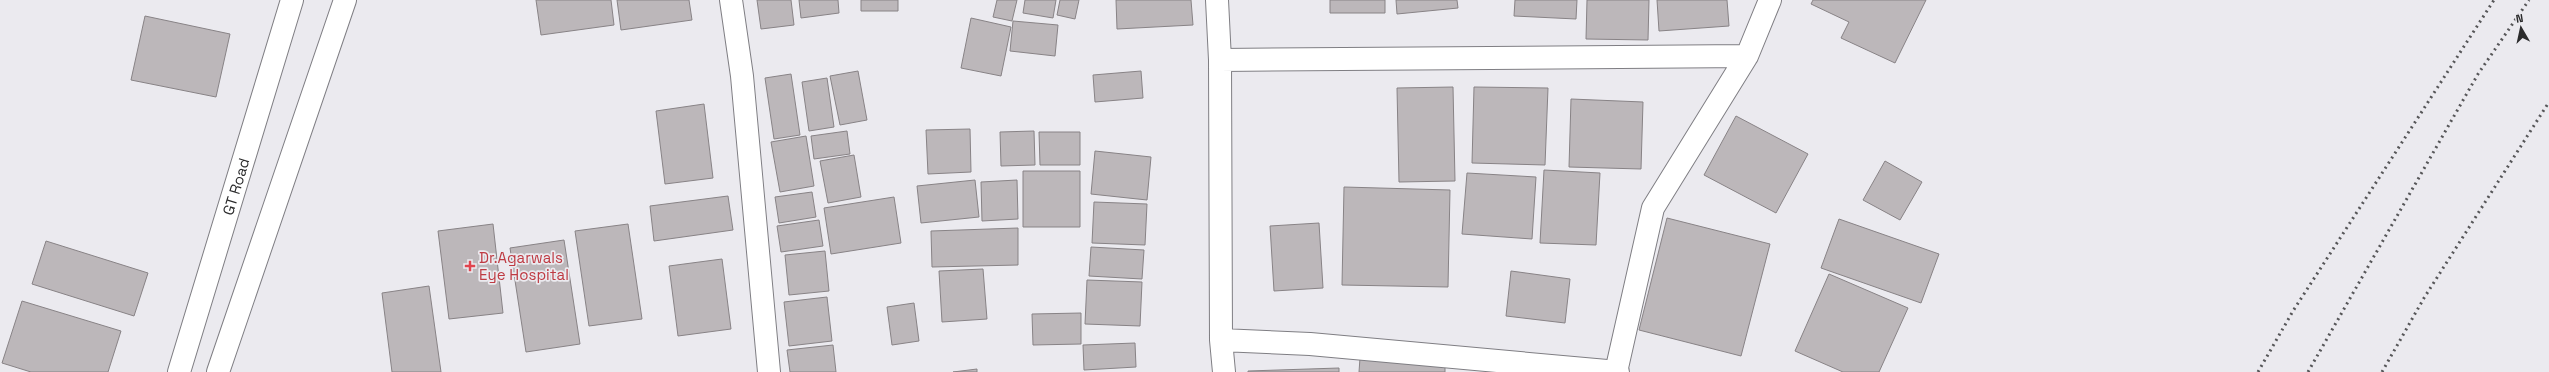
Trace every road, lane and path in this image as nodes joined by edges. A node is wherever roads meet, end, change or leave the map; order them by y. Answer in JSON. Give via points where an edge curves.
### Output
{"nodes":[{"id":1,"x":292,"y":0,"type":"edge"},
{"id":2,"x":345,"y":0,"type":"edge"},
{"id":3,"x":731,"y":0,"type":"edge"},
{"id":4,"x":1217,"y":0,"type":"edge"},
{"id":5,"x":1770,"y":0,"type":"edge"},
{"id":6,"x":1747,"y":56,"type":"junction"},
{"id":7,"x":1220,"y":60,"type":"junction"},
{"id":8,"x":1221,"y":340,"type":"junction"},
{"id":9,"x":179,"y":372,"type":"edge"},
{"id":10,"x":218,"y":372,"type":"edge"},
{"id":11,"x":769,"y":372,"type":"edge"},
{"id":12,"x":1224,"y":372,"type":"edge"},
{"id":13,"x":1617,"y":372,"type":"edge"}],
"edges":[{"from":1,"to":9,"type":"street","name":"GT Road"},
{"from":2,"to":10,"type":"street"},
{"from":3,"to":11,"type":"street","via":[[742,76]]},
{"from":4,"to":7,"type":"street"},
{"from":5,"to":6,"type":"street"},
{"from":6,"to":7,"type":"street"},
{"from":6,"to":13,"type":"street","via":[[1653,208]]},
{"from":7,"to":8,"type":"street"},
{"from":8,"to":12,"type":"street"},
{"from":8,"to":13,"type":"street","via":[[1310,344]]}]}
